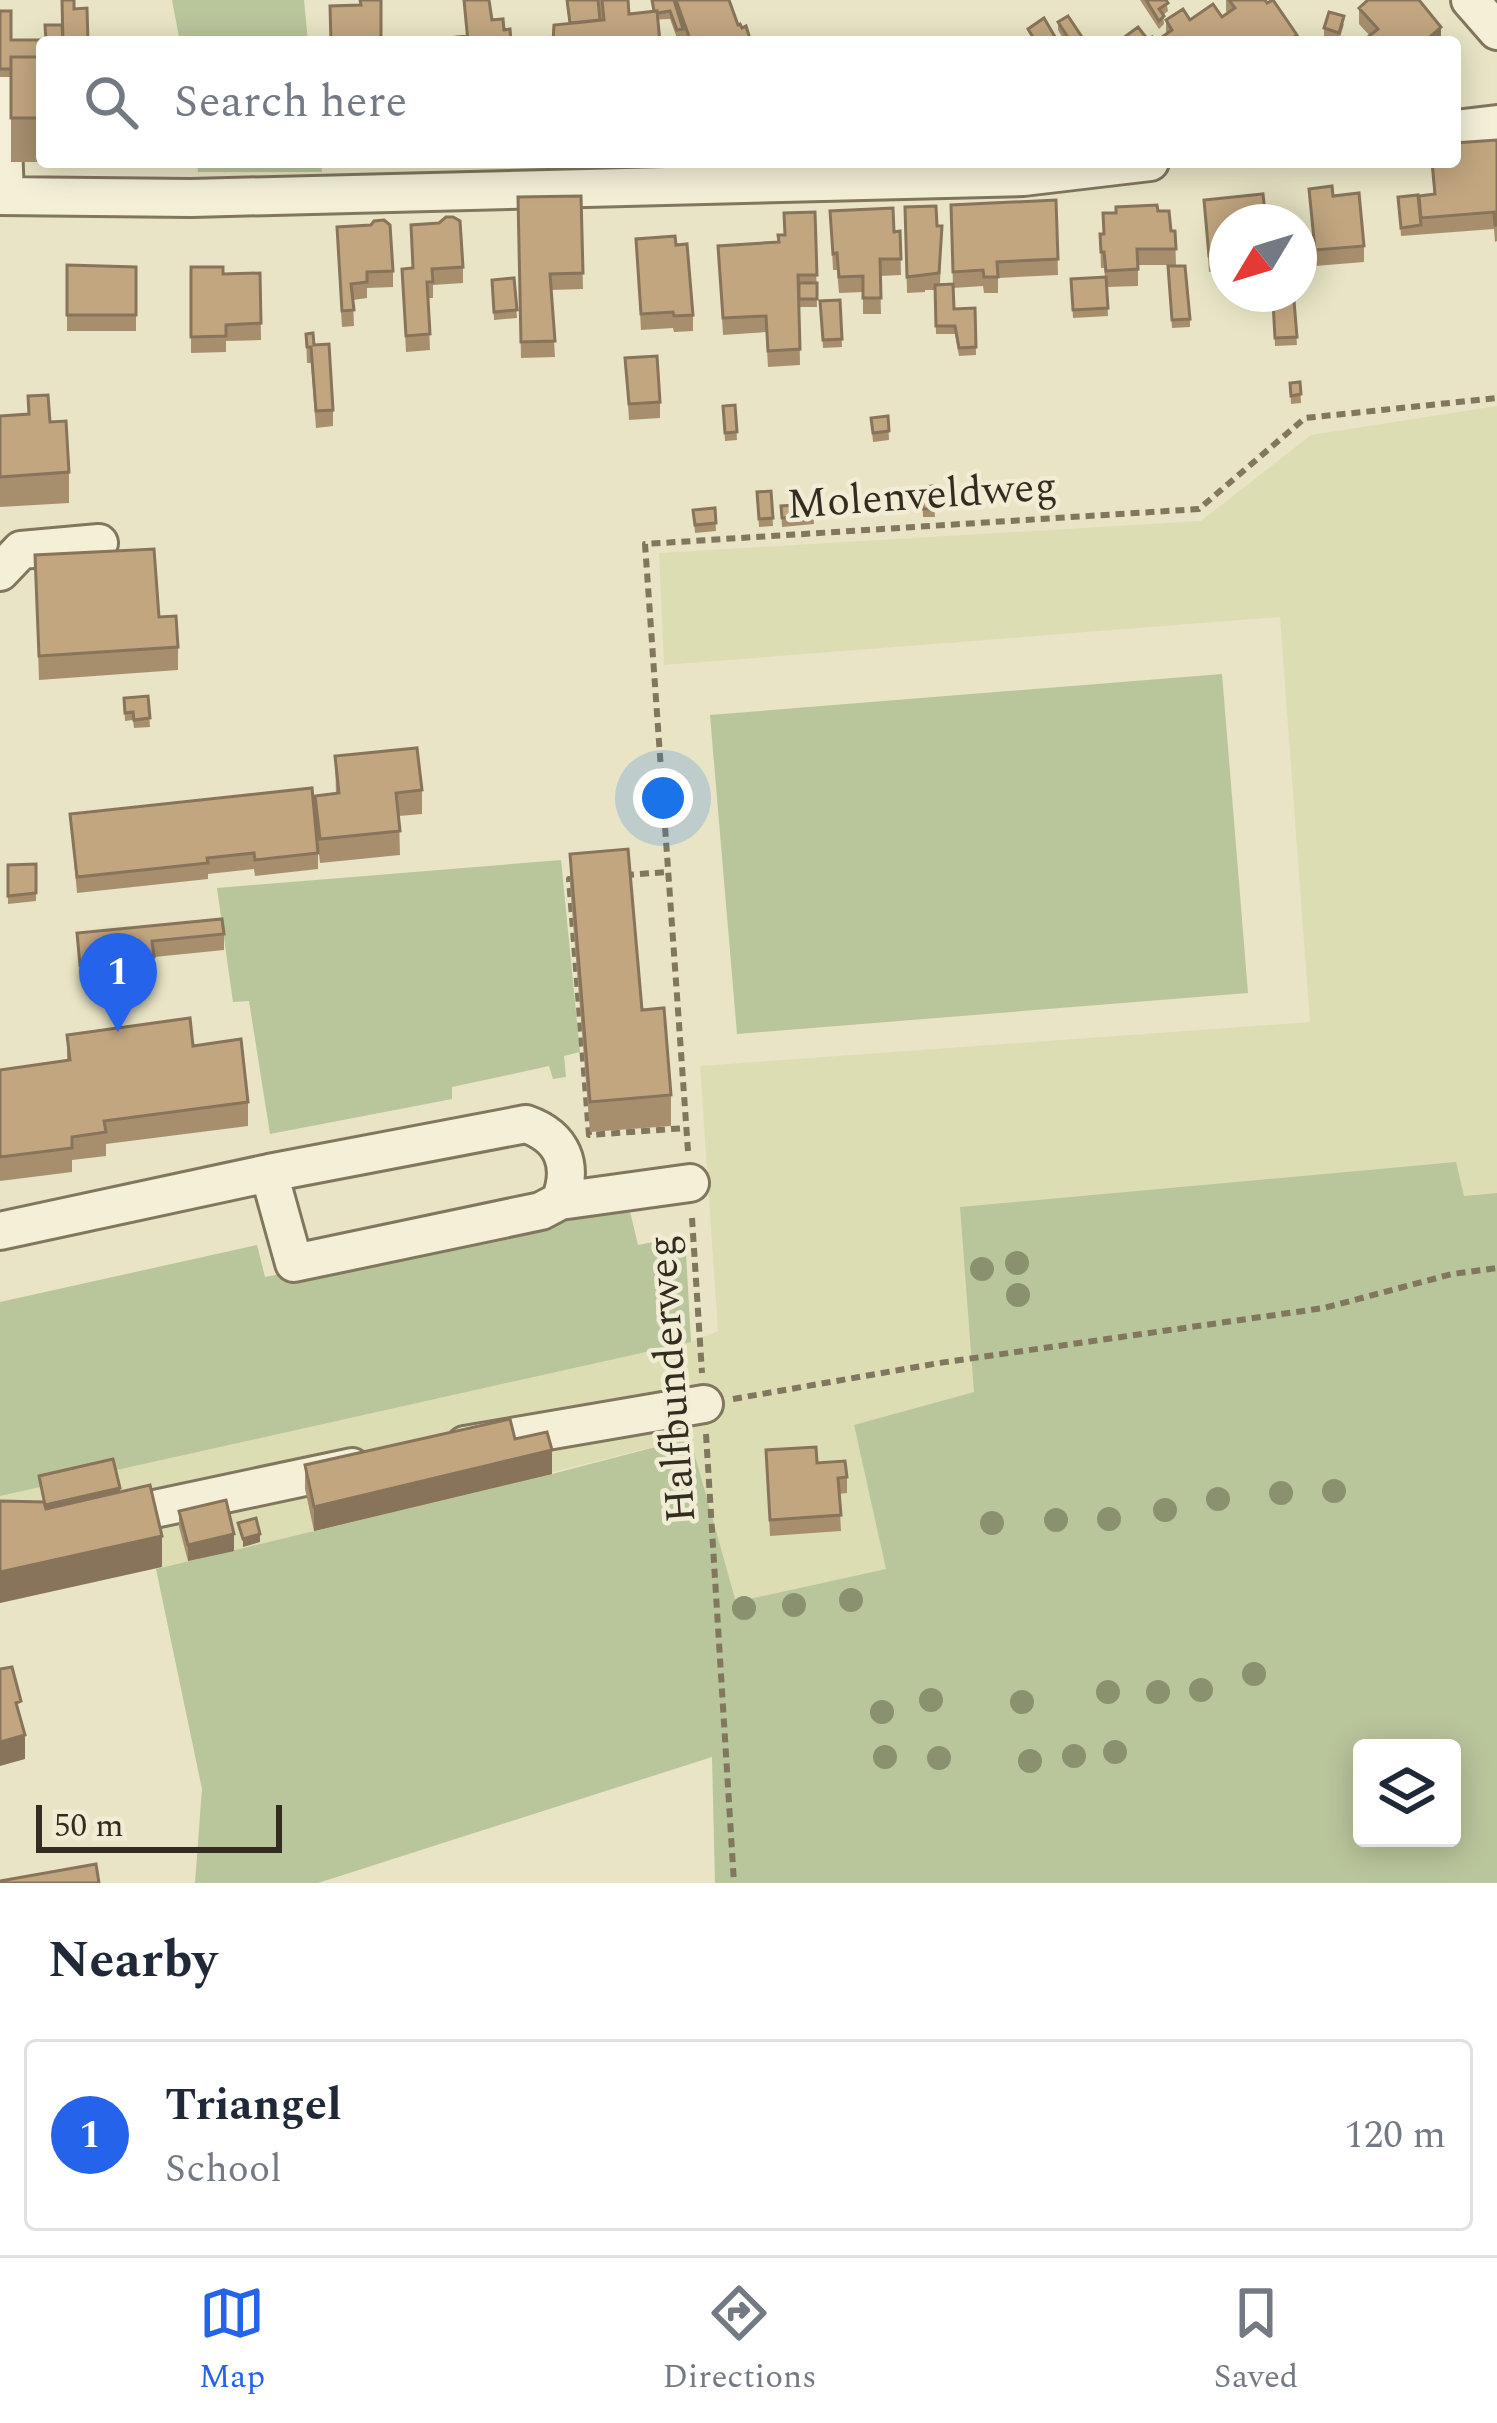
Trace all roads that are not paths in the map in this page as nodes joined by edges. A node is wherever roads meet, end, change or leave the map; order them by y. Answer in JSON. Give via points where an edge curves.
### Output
{"nodes":[{"id":1,"x":1470,"y":0,"type":"edge"},
{"id":2,"x":1497,"y":31,"type":"edge"},
{"id":3,"x":36,"y":89,"type":"edge"},
{"id":4,"x":0,"y":91,"type":"edge"},
{"id":5,"x":1497,"y":124,"type":"edge"},
{"id":6,"x":1461,"y":128,"type":"edge"},
{"id":7,"x":1099,"y":168,"type":"edge"},
{"id":8,"x":2,"y":196,"type":"edge"},
{"id":9,"x":99,"y":543,"type":"dead end"},
{"id":10,"x":0,"y":572,"type":"edge"},
{"id":11,"x":269,"y":1173,"type":"junction"},
{"id":12,"x":690,"y":1183,"type":"road end"},
{"id":13,"x":560,"y":1201,"type":"junction"},
{"id":14,"x":0,"y":1231,"type":"edge"},
{"id":15,"x":704,"y":1404,"type":"road end"},
{"id":16,"x":429,"y":1451,"type":"edge"},
{"id":17,"x":383,"y":1461,"type":"edge"},
{"id":18,"x":84,"y":1524,"type":"edge"}],
"edges":[{"from":1,"to":2,"type":"street"},
{"from":3,"to":4,"type":"street"},
{"from":4,"to":8,"type":"street"},
{"from":5,"to":6,"type":"street"},
{"from":7,"to":8,"type":"street","via":[[1023,177]]},
{"from":9,"to":10,"type":"street","via":[[21,550]]},
{"from":11,"to":13,"type":"street","via":[[526,1124],[560,1148],[567,1183]]},
{"from":11,"to":13,"type":"street","via":[[294,1262]]},
{"from":11,"to":14,"type":"street"},
{"from":12,"to":13,"type":"street"},
{"from":15,"to":16,"type":"street"},
{"from":17,"to":18,"type":"street"}]}
